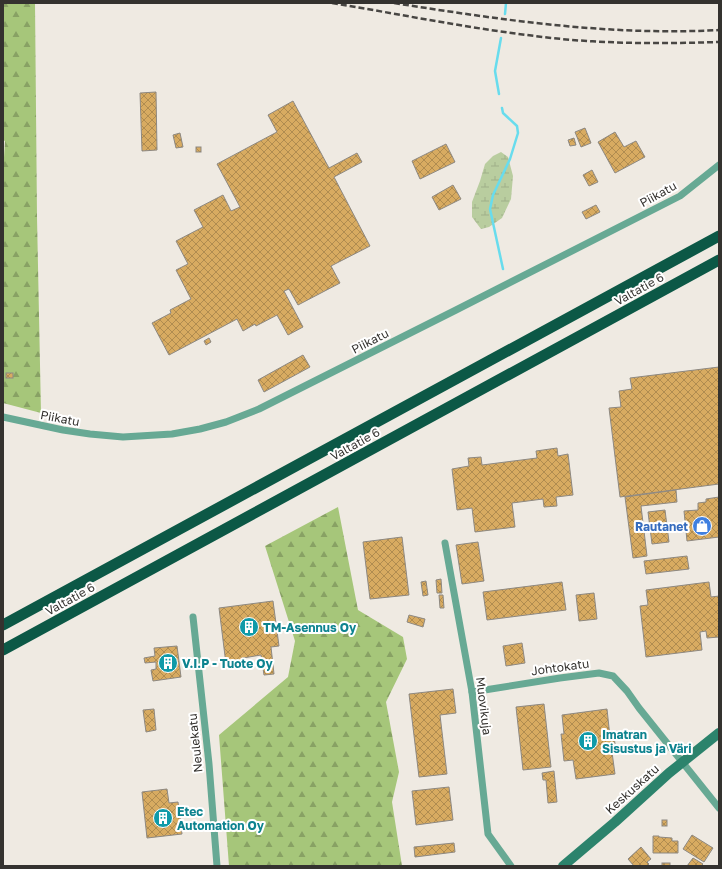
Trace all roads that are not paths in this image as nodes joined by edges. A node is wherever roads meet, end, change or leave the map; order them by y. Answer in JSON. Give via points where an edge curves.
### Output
{"nodes":[{"id":1,"x":719,"y":165,"type":"edge"},
{"id":2,"x":719,"y":236,"type":"edge"},
{"id":3,"x":719,"y":260,"type":"edge"},
{"id":4,"x":3,"y":417,"type":"edge"},
{"id":5,"x":445,"y":543,"type":"dead end"},
{"id":6,"x":193,"y":618,"type":"dead end"},
{"id":7,"x":3,"y":625,"type":"edge"},
{"id":8,"x":3,"y":650,"type":"edge"},
{"id":9,"x":472,"y":692,"type":"junction"},
{"id":10,"x":719,"y":733,"type":"edge"},
{"id":11,"x":683,"y":762,"type":"junction"},
{"id":12,"x":719,"y":808,"type":"edge"},
{"id":13,"x":217,"y":866,"type":"edge"},
{"id":14,"x":511,"y":866,"type":"edge"},
{"id":15,"x":563,"y":866,"type":"edge"}],
"edges":[{"from":1,"to":4,"type":"street","name":"Piikatu","via":[[680,196],[259,409],[226,422],[172,434],[122,437],[63,430]]},
{"from":2,"to":7,"type":"highway","name":"Valtatie 6"},
{"from":3,"to":8,"type":"highway","name":"Valtatie 6"},
{"from":5,"to":9,"type":"street","name":"Muovikuja"},
{"from":6,"to":13,"type":"street","name":"Neulekatu"},
{"from":9,"to":11,"type":"street","name":"Johtokatu","via":[[599,673],[613,676]]},
{"from":9,"to":14,"type":"street","name":"Muovikuja","via":[[488,834]]},
{"from":10,"to":11,"type":"main road","name":"Keskuskatu"},
{"from":11,"to":12,"type":"street","name":"Johtokatu"},
{"from":11,"to":15,"type":"main road","name":"Keskuskatu"}]}
